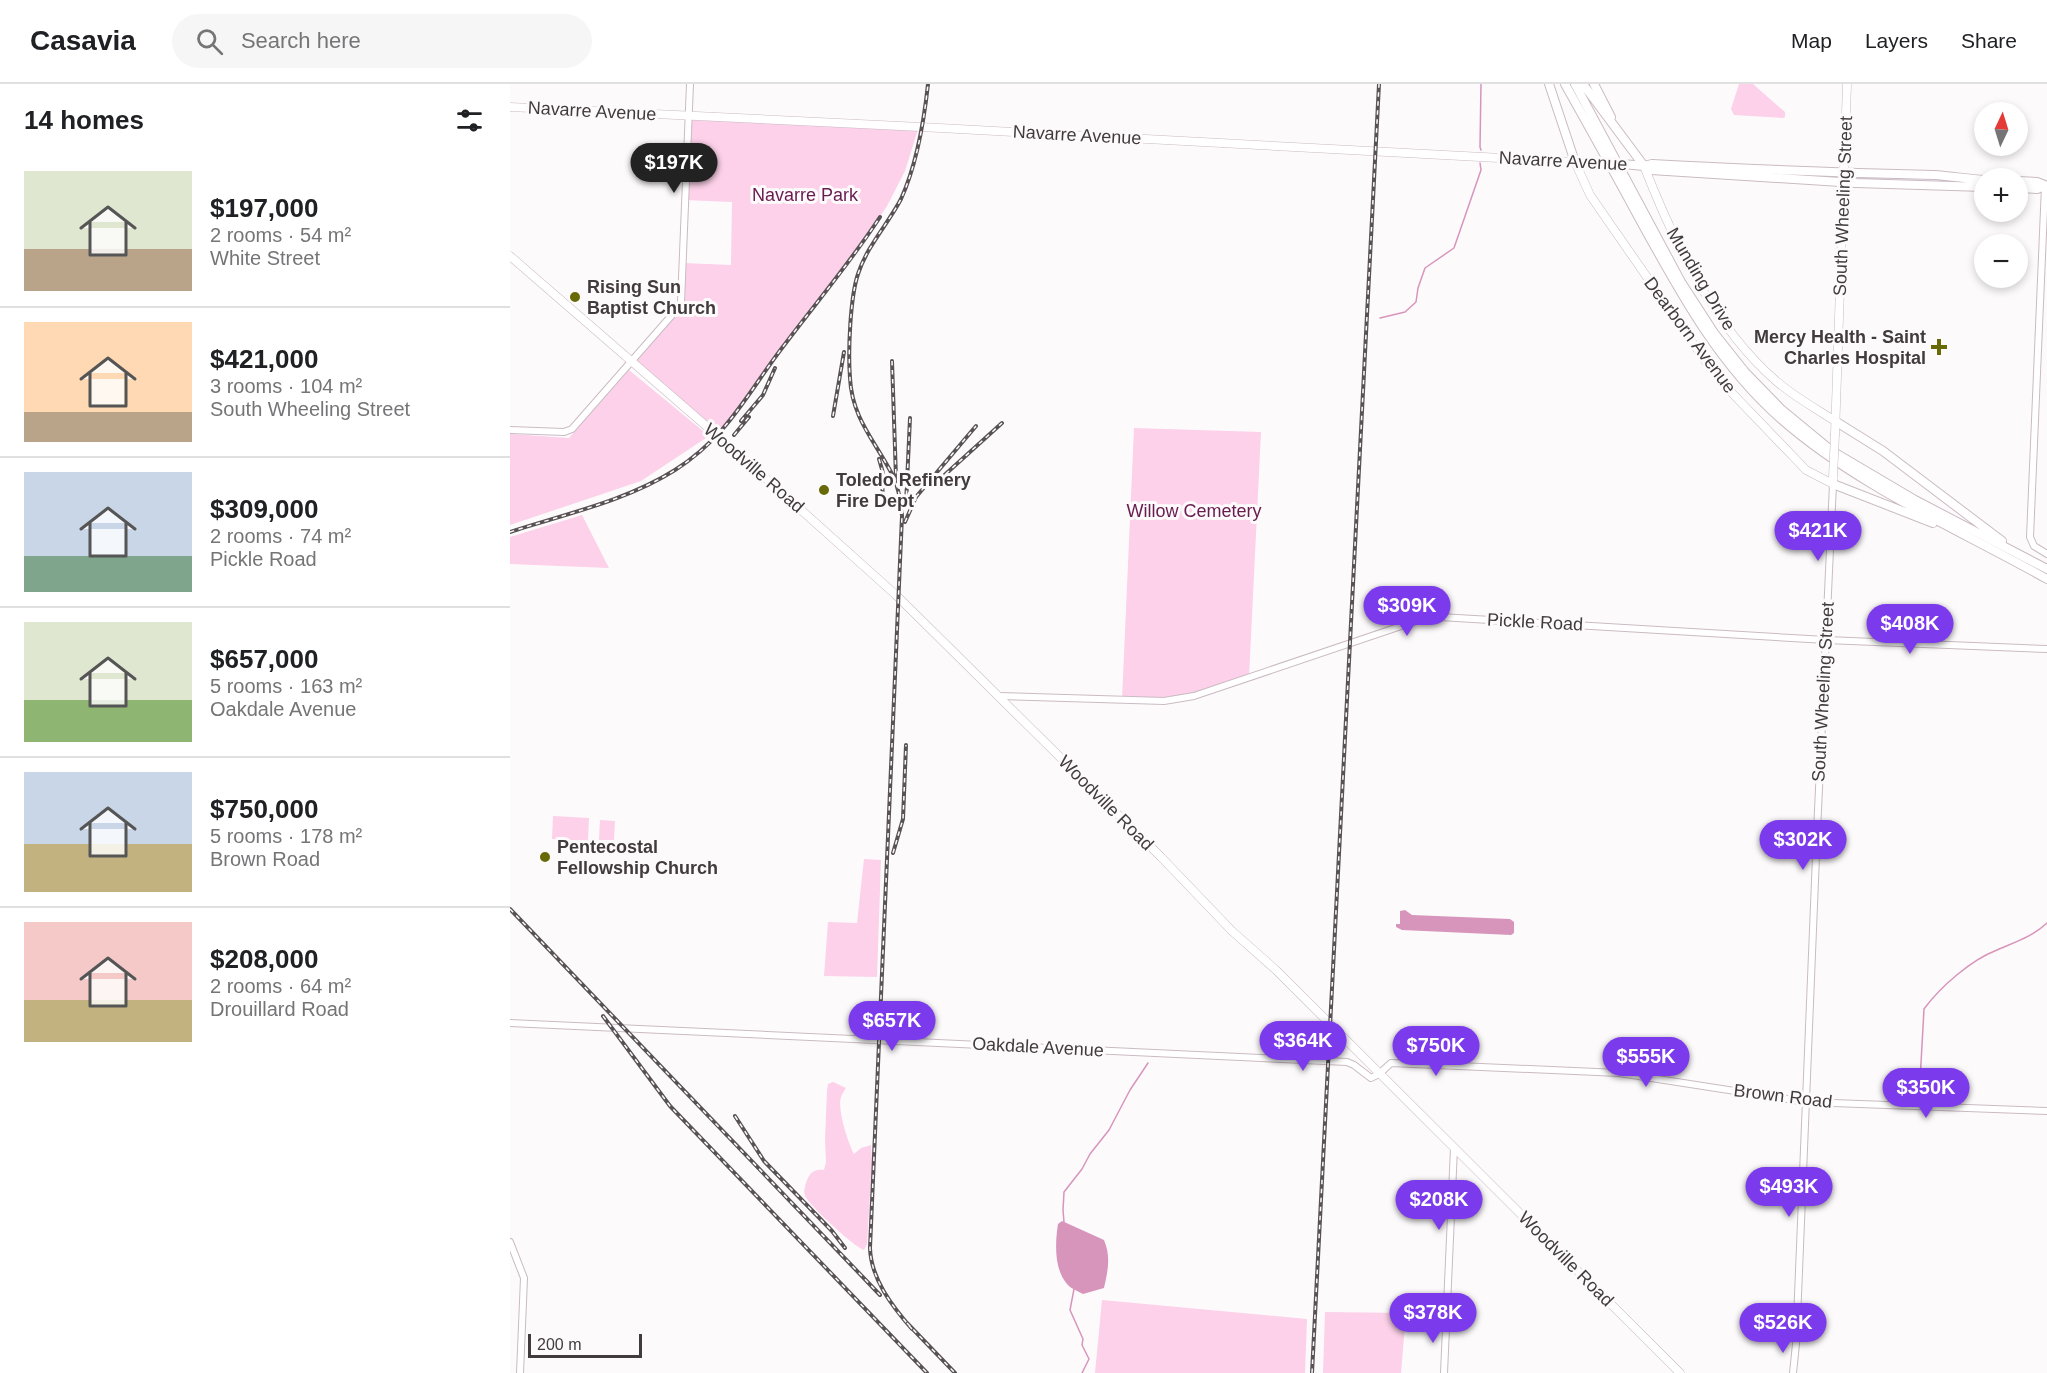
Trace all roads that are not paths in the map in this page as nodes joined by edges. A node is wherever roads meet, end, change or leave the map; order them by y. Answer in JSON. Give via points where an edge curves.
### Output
{"nodes":[{"id":1,"x":690,"y":84,"type":"edge"},
{"id":2,"x":1549,"y":84,"type":"edge"},
{"id":3,"x":1565,"y":84,"type":"edge"},
{"id":4,"x":1575,"y":84,"type":"edge"},
{"id":5,"x":1583,"y":84,"type":"edge"},
{"id":6,"x":1594,"y":84,"type":"edge"},
{"id":7,"x":1847,"y":84,"type":"edge"},
{"id":8,"x":510,"y":107,"type":"edge"},
{"id":9,"x":689,"y":116,"type":"junction"},
{"id":10,"x":1613,"y":123,"type":"junction"},
{"id":11,"x":1575,"y":162,"type":"junction"},
{"id":12,"x":1644,"y":166,"type":"junction"},
{"id":13,"x":1712,"y":166,"type":"junction"},
{"id":14,"x":1726,"y":167,"type":"junction"},
{"id":15,"x":1670,"y":171,"type":"junction"},
{"id":16,"x":1701,"y":173,"type":"junction"},
{"id":17,"x":1843,"y":177,"type":"junction"},
{"id":18,"x":1956,"y":177,"type":"junction"},
{"id":19,"x":1974,"y":182,"type":"edge"},
{"id":20,"x":2028,"y":182,"type":"edge"},
{"id":21,"x":1974,"y":184,"type":"edge"},
{"id":22,"x":1901,"y":185,"type":"junction"},
{"id":23,"x":2046,"y":186,"type":"edge"},
{"id":24,"x":2028,"y":189,"type":"edge"},
{"id":25,"x":510,"y":256,"type":"edge"},
{"id":26,"x":2038,"y":337,"type":"junction"},
{"id":27,"x":2047,"y":338,"type":"edge"},
{"id":28,"x":631,"y":362,"type":"junction"},
{"id":29,"x":1835,"y":421,"type":"junction"},
{"id":30,"x":510,"y":430,"type":"edge"},
{"id":31,"x":1833,"y":481,"type":"junction"},
{"id":32,"x":1965,"y":536,"type":"junction"},
{"id":33,"x":2047,"y":554,"type":"edge"},
{"id":34,"x":2032,"y":561,"type":"junction"},
{"id":35,"x":2047,"y":569,"type":"edge"},
{"id":36,"x":2047,"y":579,"type":"edge"},
{"id":37,"x":1826,"y":640,"type":"junction"},
{"id":38,"x":2047,"y":649,"type":"edge"},
{"id":39,"x":999,"y":696,"type":"junction"},
{"id":40,"x":510,"y":1023,"type":"edge"},
{"id":41,"x":1379,"y":1074,"type":"junction"},
{"id":42,"x":1806,"y":1102,"type":"junction"},
{"id":43,"x":2047,"y":1111,"type":"edge"},
{"id":44,"x":1454,"y":1148,"type":"junction"},
{"id":45,"x":510,"y":1242,"type":"edge"},
{"id":46,"x":520,"y":1373,"type":"edge"},
{"id":47,"x":1444,"y":1373,"type":"edge"},
{"id":48,"x":1680,"y":1373,"type":"edge"},
{"id":49,"x":1793,"y":1373,"type":"edge"}],
"edges":[{"from":1,"to":9,"type":"street"},
{"from":2,"to":11,"type":"highway"},
{"from":3,"to":32,"type":"highway","via":[[1674,282],[1737,374],[1778,417],[1831,459]]},
{"from":4,"to":34,"type":"highway","via":[[1681,282],[1745,372],[1781,409],[1832,451]]},
{"from":5,"to":10,"type":"highway"},
{"from":6,"to":10,"type":"highway"},
{"from":7,"to":17,"type":"main road","name":"South Wheeling Street"},
{"from":8,"to":9,"type":"main road","name":"Navarre Avenue"},
{"from":9,"to":11,"type":"main road","name":"Navarre Avenue"},
{"from":9,"to":28,"type":"street","via":[[681,302]]},
{"from":10,"to":12,"type":"highway"},
{"from":11,"to":12,"type":"highway","name":"Navarre Avenue","bridge":true},
{"from":11,"to":31,"type":"main road","name":"Dearborn Avenue","via":[[1590,195],[1708,365],[1806,470]]},
{"from":12,"to":13,"type":"highway","name":"Navarre Avenue"},
{"from":12,"to":15,"type":"highway","name":"Navarre Avenue"},
{"from":12,"to":29,"type":"main road","name":"Munding Drive","via":[[1668,225],[1732,332],[1776,381]]},
{"from":13,"to":14,"type":"highway","name":"Navarre Avenue"},
{"from":13,"to":15,"type":"highway"},
{"from":14,"to":16,"type":"highway","via":[[1724,171]]},
{"from":14,"to":17,"type":"highway","name":"Navarre Avenue"},
{"from":15,"to":16,"type":"highway","name":"Navarre Avenue"},
{"from":16,"to":17,"type":"highway","name":"Navarre Avenue"},
{"from":17,"to":18,"type":"highway","name":"Navarre Avenue"},
{"from":17,"to":22,"type":"highway","name":"Navarre Avenue"},
{"from":17,"to":29,"type":"main road","name":"South Wheeling Street"},
{"from":18,"to":19,"type":"highway","name":"Navarre Avenue"},
{"from":18,"to":22,"type":"highway","via":[[1954,182],[1914,181]]},
{"from":20,"to":23,"type":"highway"},
{"from":21,"to":22,"type":"highway","name":"Navarre Avenue"},
{"from":23,"to":24,"type":"highway"},
{"from":23,"to":26,"type":"street"},
{"from":25,"to":28,"type":"main road","name":"Woodville Road"},
{"from":26,"to":27,"type":"street"},
{"from":26,"to":33,"type":"street","via":[[2030,531],[2032,543]]},
{"from":28,"to":30,"type":"street","via":[[569,431]]},
{"from":28,"to":39,"type":"main road","name":"Woodville Road","via":[[871,572]]},
{"from":29,"to":31,"type":"main road","name":"South Wheeling Street","bridge":true},
{"from":29,"to":34,"type":"highway","via":[[1874,445]]},
{"from":31,"to":32,"type":"highway"},
{"from":31,"to":37,"type":"street","name":"South Wheeling Street"},
{"from":32,"to":36,"type":"highway"},
{"from":34,"to":35,"type":"highway"},
{"from":37,"to":38,"type":"street","name":"Pickle Road"},
{"from":37,"to":39,"type":"street","name":"Pickle Road","via":[[1437,617],[1178,700]]},
{"from":37,"to":42,"type":"street","name":"South Wheeling Street"},
{"from":39,"to":41,"type":"main road","name":"Woodville Road"},
{"from":40,"to":41,"type":"street","name":"Oakdale Avenue","via":[[1351,1062],[1371,1078]]},
{"from":41,"to":42,"type":"street","name":"Brown Road","via":[[1397,1063],[1607,1072]]},
{"from":41,"to":44,"type":"main road","name":"Woodville Road"},
{"from":42,"to":43,"type":"street","name":"Brown Road"},
{"from":42,"to":49,"type":"street","name":"South Wheeling Street"},
{"from":44,"to":47,"type":"street"},
{"from":44,"to":48,"type":"main road","name":"Woodville Road"},
{"from":45,"to":46,"type":"street","via":[[524,1278]]}]}
